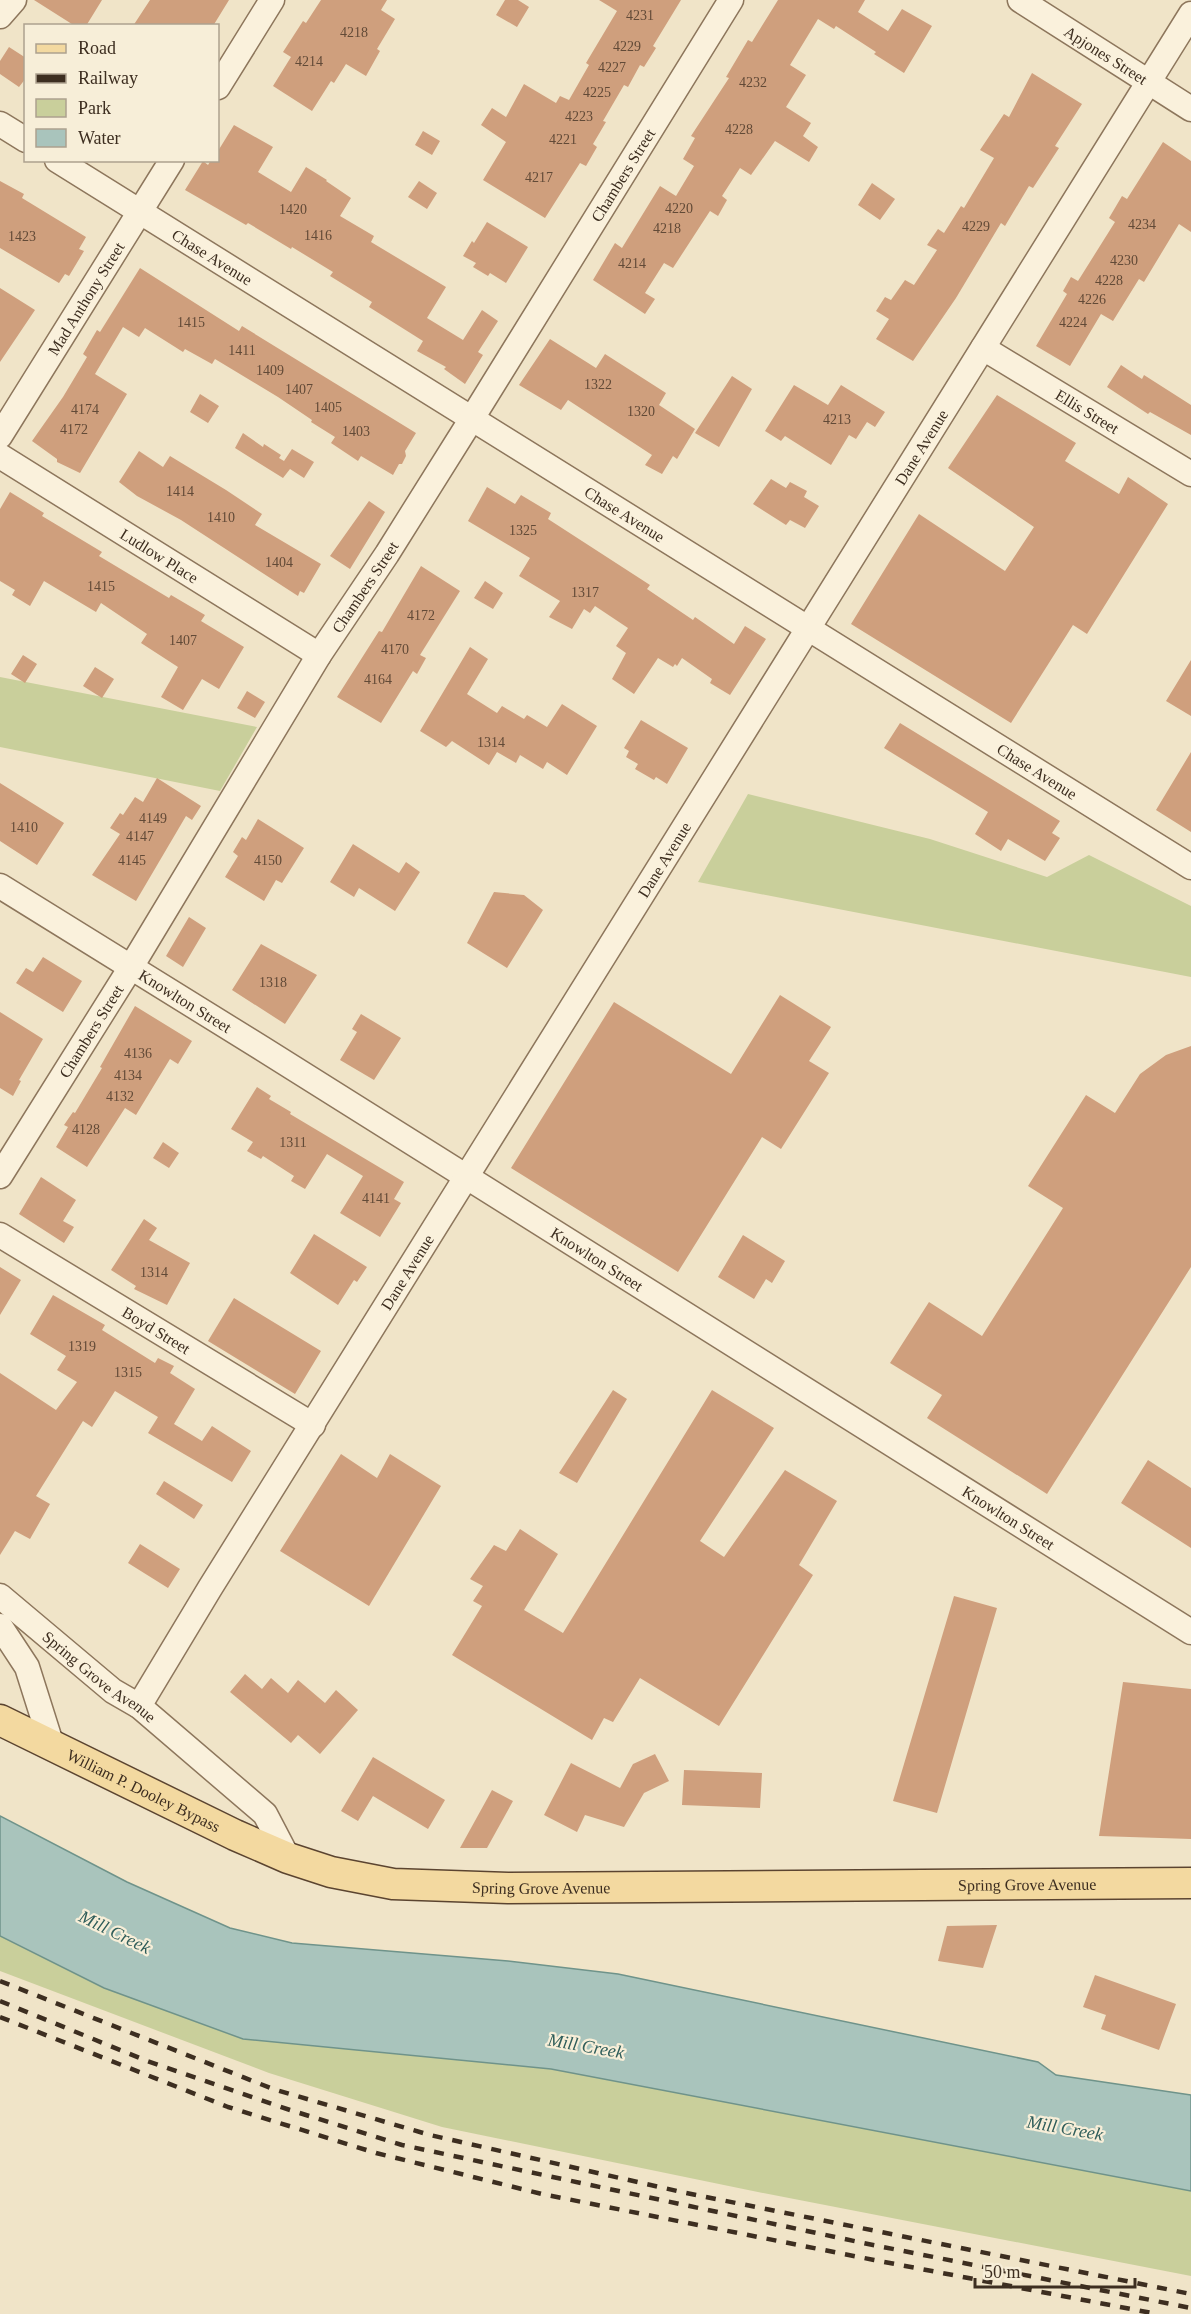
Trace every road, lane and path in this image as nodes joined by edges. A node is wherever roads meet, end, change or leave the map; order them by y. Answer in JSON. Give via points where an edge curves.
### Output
{"nodes":[{"id":1,"x":14,"y":0,"type":"edge"},
{"id":2,"x":272,"y":0,"type":"edge"},
{"id":3,"x":731,"y":0,"type":"edge"},
{"id":4,"x":1020,"y":0,"type":"edge"},
{"id":5,"x":1191,"y":14,"type":"edge"},
{"id":6,"x":0,"y":16,"type":"edge"},
{"id":7,"x":1149,"y":82,"type":"junction"},
{"id":8,"x":219,"y":85,"type":"edge"},
{"id":9,"x":1191,"y":109,"type":"edge"},
{"id":10,"x":0,"y":124,"type":"edge"},
{"id":11,"x":24,"y":139,"type":"edge"},
{"id":12,"x":60,"y":162,"type":"edge"},
{"id":13,"x":171,"y":162,"type":"edge"},
{"id":14,"x":139,"y":213,"type":"junction"},
{"id":15,"x":983,"y":348,"type":"junction"},
{"id":16,"x":471,"y":420,"type":"junction"},
{"id":17,"x":0,"y":436,"type":"edge"},
{"id":18,"x":0,"y":456,"type":"edge"},
{"id":19,"x":1191,"y":474,"type":"edge"},
{"id":20,"x":807,"y":628,"type":"junction"},
{"id":21,"x":319,"y":656,"type":"junction"},
{"id":22,"x":1191,"y":867,"type":"edge"},
{"id":23,"x":0,"y":886,"type":"edge"},
{"id":24,"x":131,"y":967,"type":"junction"},
{"id":25,"x":0,"y":1176,"type":"edge"},
{"id":26,"x":468,"y":1178,"type":"junction"},
{"id":27,"x":0,"y":1235,"type":"edge"},
{"id":28,"x":313,"y":1425,"type":"junction"},
{"id":29,"x":0,"y":1596,"type":"edge"},
{"id":30,"x":0,"y":1626,"type":"edge"},
{"id":31,"x":1191,"y":1632,"type":"edge"},
{"id":32,"x":139,"y":1706,"type":"junction"},
{"id":33,"x":0,"y":1720,"type":"edge"},
{"id":34,"x":52,"y":1746,"type":"junction"},
{"id":35,"x":288,"y":1858,"type":"junction"},
{"id":36,"x":1191,"y":1884,"type":"edge"}],
"edges":[{"from":1,"to":6,"type":"street"},
{"from":2,"to":8,"type":"street"},
{"from":3,"to":16,"type":"street","name":"Chambers Street"},
{"from":4,"to":7,"type":"street","name":"Apjones Street"},
{"from":5,"to":7,"type":"street","name":"Dane Avenue"},
{"from":7,"to":9,"type":"street","name":"Apjones Street"},
{"from":7,"to":15,"type":"street","name":"Dane Avenue"},
{"from":10,"to":11,"type":"street"},
{"from":12,"to":14,"type":"street","name":"Chase Avenue"},
{"from":13,"to":14,"type":"street","name":"Mad Anthony Street"},
{"from":14,"to":16,"type":"street","name":"Chase Avenue"},
{"from":14,"to":17,"type":"street","name":"Mad Anthony Street"},
{"from":15,"to":19,"type":"street","name":"Ellis Street"},
{"from":15,"to":20,"type":"street","name":"Dane Avenue"},
{"from":16,"to":20,"type":"street","name":"Chase Avenue"},
{"from":16,"to":21,"type":"street","name":"Chambers Street"},
{"from":18,"to":21,"type":"street","name":"Ludlow Place"},
{"from":20,"to":22,"type":"street","name":"Chase Avenue"},
{"from":20,"to":26,"type":"street","name":"Dane Avenue"},
{"from":21,"to":24,"type":"street","name":"Chambers Street"},
{"from":23,"to":24,"type":"street","name":"Knowlton Street"},
{"from":24,"to":25,"type":"street","name":"Chambers Street"},
{"from":24,"to":26,"type":"street","name":"Knowlton Street"},
{"from":26,"to":28,"type":"street","name":"Dane Avenue"},
{"from":26,"to":31,"type":"street","name":"Knowlton Street"},
{"from":27,"to":28,"type":"street","name":"Boyd Street"},
{"from":28,"to":32,"type":"street","name":"Dane Avenue"},
{"from":29,"to":32,"type":"street","name":"Spring Grove Avenue","via":[[113,1691]]},
{"from":30,"to":34,"type":"street","name":"Spring Grove Avenue","via":[[27,1667]]},
{"from":32,"to":35,"type":"street","name":"Spring Grove Avenue","via":[[265,1814]]},
{"from":33,"to":34,"type":"main road","name":"William P. Dooley Bypass"},
{"from":34,"to":35,"type":"main road","name":"William P. Dooley Bypass"},
{"from":35,"to":36,"type":"main road","name":"Spring Grove Avenue","via":[[362,1880],[420,1887]]}]}
